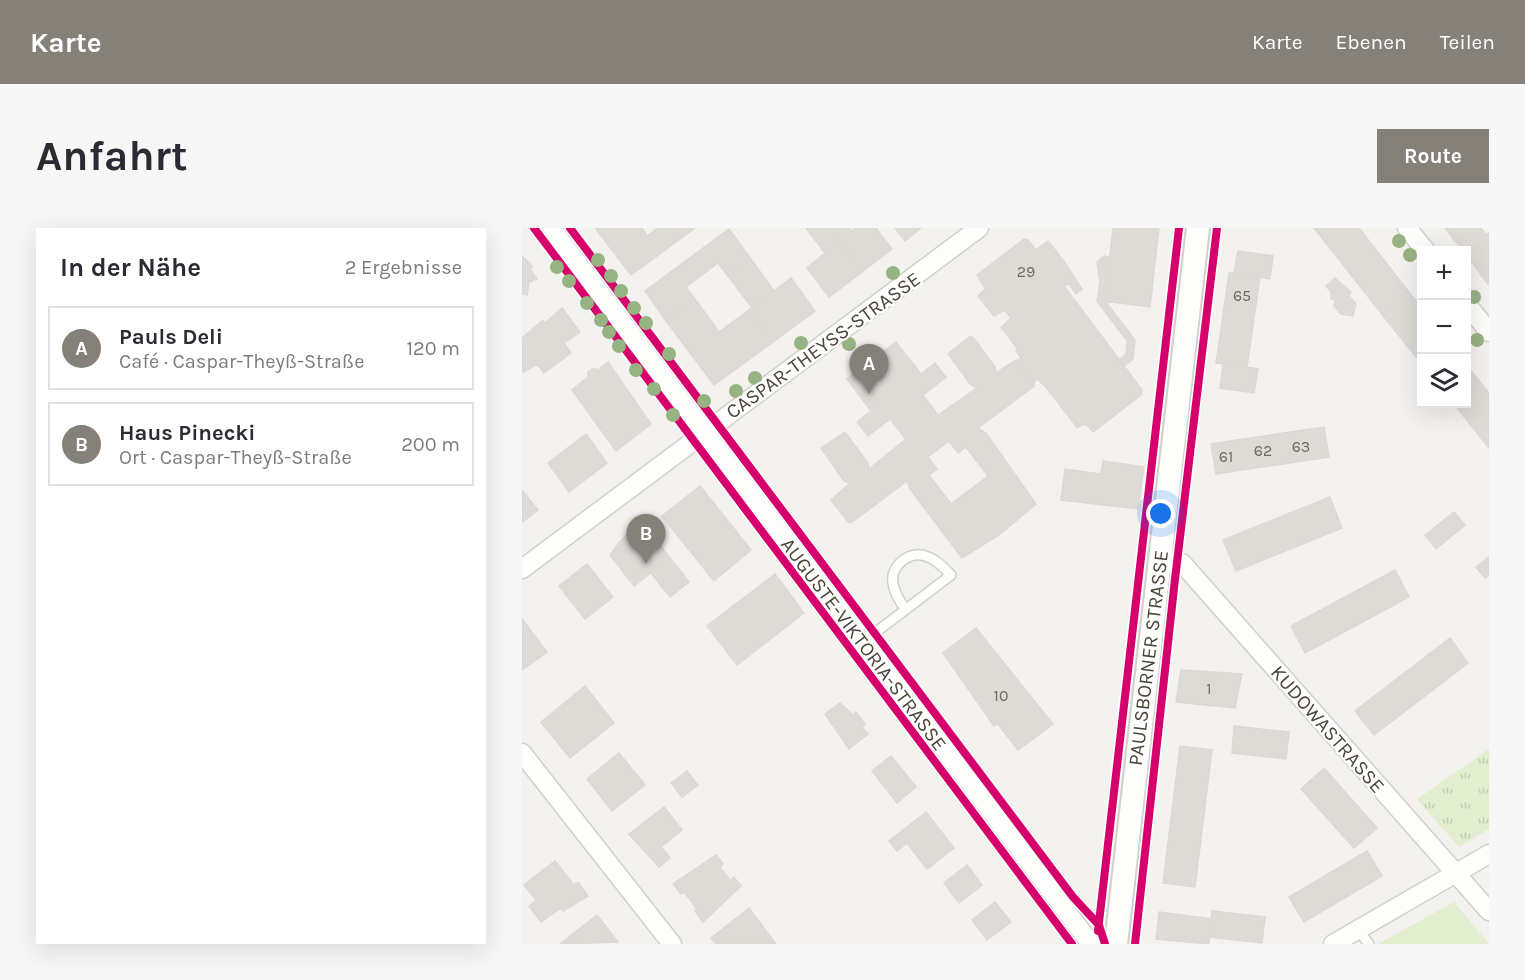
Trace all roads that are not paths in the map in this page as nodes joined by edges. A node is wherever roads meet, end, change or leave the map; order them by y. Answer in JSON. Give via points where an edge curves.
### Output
{"nodes":[{"id":1,"x":551,"y":228,"type":"edge"},
{"id":2,"x":979,"y":228,"type":"edge"},
{"id":3,"x":1198,"y":228,"type":"edge"},
{"id":4,"x":1407,"y":228,"type":"edge"},
{"id":5,"x":1422,"y":246,"type":"edge"},
{"id":6,"x":1471,"y":308,"type":"edge"},
{"id":7,"x":1489,"y":332,"type":"edge"},
{"id":8,"x":704,"y":432,"type":"junction"},
{"id":9,"x":1160,"y":560,"type":"junction"},
{"id":10,"x":522,"y":569,"type":"edge"},
{"id":11,"x":905,"y":609,"type":"junction"},
{"id":12,"x":863,"y":642,"type":"junction"},
{"id":13,"x":522,"y":753,"type":"edge"},
{"id":14,"x":1489,"y":854,"type":"edge"},
{"id":15,"x":1455,"y":873,"type":"junction"},
{"id":16,"x":1489,"y":911,"type":"edge"},
{"id":17,"x":1357,"y":929,"type":"junction"},
{"id":18,"x":672,"y":944,"type":"edge"},
{"id":19,"x":1091,"y":944,"type":"edge"},
{"id":20,"x":1116,"y":944,"type":"edge"},
{"id":21,"x":1333,"y":944,"type":"edge"},
{"id":22,"x":1369,"y":944,"type":"edge"}],
"edges":[{"from":1,"to":8,"type":"street","name":"AUGUSTE-VIKTORIA-STRASSE"},
{"from":2,"to":8,"type":"street","name":"CASPAR-THEYSS-STRASSE"},
{"from":3,"to":9,"type":"street","name":"PAULSBORNER STRASSE"},
{"from":4,"to":5,"type":"street"},
{"from":6,"to":7,"type":"street"},
{"from":8,"to":10,"type":"street","name":"CASPAR-THEYSS-STRASSE"},
{"from":8,"to":12,"type":"street","name":"AUGUSTE-VIKTORIA-STRASSE"},
{"from":9,"to":15,"type":"street","name":"KUDOWASTRASSE","via":[[1182,562]]},
{"from":9,"to":20,"type":"street","name":"PAULSBORNER STRASSE"},
{"from":11,"to":11,"type":"lane","via":[[896,595],[892,575],[910,556],[927,556],[951,575],[936,590]]},
{"from":11,"to":12,"type":"lane"},
{"from":12,"to":19,"type":"street","name":"AUGUSTE-VIKTORIA-STRASSE"},
{"from":13,"to":18,"type":"street"},
{"from":14,"to":15,"type":"street"},
{"from":15,"to":16,"type":"street","name":"KUDOWASTRASSE"},
{"from":15,"to":17,"type":"street"},
{"from":17,"to":21,"type":"street"},
{"from":17,"to":22,"type":"lane"}]}
